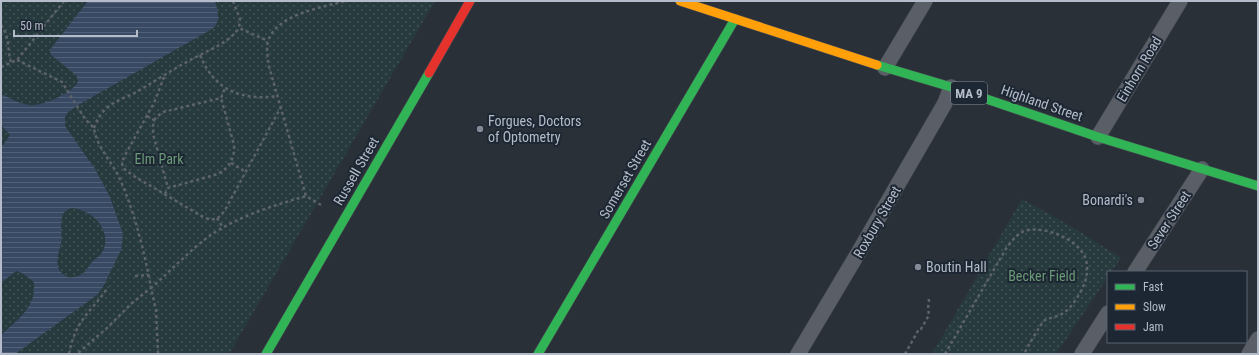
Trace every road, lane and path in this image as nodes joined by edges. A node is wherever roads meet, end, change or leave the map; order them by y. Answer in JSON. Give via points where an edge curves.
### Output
{"nodes":[{"id":1,"x":64,"y":1,"type":"edge"},
{"id":2,"x":233,"y":1,"type":"edge"},
{"id":3,"x":344,"y":1,"type":"edge"},
{"id":4,"x":470,"y":1,"type":"edge"},
{"id":5,"x":680,"y":1,"type":"edge"},
{"id":6,"x":925,"y":1,"type":"edge"},
{"id":7,"x":1180,"y":1,"type":"edge"},
{"id":8,"x":699,"y":4,"type":"edge"},
{"id":9,"x":736,"y":19,"type":"junction"},
{"id":10,"x":1,"y":25,"type":"edge"},
{"id":11,"x":239,"y":28,"type":"junction"},
{"id":12,"x":268,"y":41,"type":"junction"},
{"id":13,"x":200,"y":55,"type":"junction"},
{"id":14,"x":17,"y":60,"type":"junction"},
{"id":15,"x":10,"y":62,"type":"junction"},
{"id":16,"x":1,"y":66,"type":"edge"},
{"id":17,"x":885,"y":68,"type":"junction"},
{"id":18,"x":164,"y":76,"type":"junction"},
{"id":19,"x":951,"y":87,"type":"junction"},
{"id":20,"x":225,"y":88,"type":"junction"},
{"id":21,"x":277,"y":96,"type":"junction"},
{"id":22,"x":221,"y":98,"type":"junction"},
{"id":23,"x":281,"y":107,"type":"junction"},
{"id":24,"x":147,"y":116,"type":"junction"},
{"id":25,"x":154,"y":120,"type":"junction"},
{"id":26,"x":94,"y":128,"type":"junction"},
{"id":27,"x":1098,"y":137,"type":"junction"},
{"id":28,"x":231,"y":163,"type":"junction"},
{"id":29,"x":123,"y":168,"type":"junction"},
{"id":30,"x":1202,"y":169,"type":"junction"},
{"id":31,"x":116,"y":171,"type":"junction"},
{"id":32,"x":246,"y":172,"type":"junction"},
{"id":33,"x":1258,"y":186,"type":"edge"},
{"id":34,"x":168,"y":188,"type":"junction"},
{"id":35,"x":165,"y":194,"type":"junction"},
{"id":36,"x":306,"y":196,"type":"junction"},
{"id":37,"x":321,"y":205,"type":"dead end"},
{"id":38,"x":218,"y":218,"type":"junction"},
{"id":39,"x":223,"y":228,"type":"junction"},
{"id":40,"x":1136,"y":271,"type":"edge"},
{"id":41,"x":149,"y":275,"type":"junction"},
{"id":42,"x":134,"y":276,"type":"dead end"},
{"id":43,"x":108,"y":287,"type":"dead end"},
{"id":44,"x":151,"y":288,"type":"junction"},
{"id":45,"x":928,"y":296,"type":"dead end"},
{"id":46,"x":1107,"y":316,"type":"edge"},
{"id":47,"x":1258,"y":339,"type":"edge"},
{"id":48,"x":906,"y":344,"type":"dead end"},
{"id":49,"x":909,"y":346,"type":"junction"},
{"id":50,"x":69,"y":354,"type":"edge"},
{"id":51,"x":77,"y":354,"type":"edge"},
{"id":52,"x":158,"y":354,"type":"edge"},
{"id":53,"x":266,"y":354,"type":"edge"},
{"id":54,"x":538,"y":354,"type":"edge"},
{"id":55,"x":798,"y":354,"type":"edge"},
{"id":56,"x":905,"y":354,"type":"edge"},
{"id":57,"x":945,"y":354,"type":"edge"},
{"id":58,"x":1024,"y":354,"type":"edge"},
{"id":59,"x":1082,"y":354,"type":"edge"},
{"id":60,"x":1249,"y":354,"type":"edge"}],
"edges":[{"from":1,"to":14,"type":"path"},
{"from":2,"to":11,"type":"path","via":[[240,19]]},
{"from":3,"to":12,"type":"path","via":[[302,12],[286,20]]},
{"from":4,"to":53,"type":"main road","name":"Russell Street"},
{"from":5,"to":8,"type":"main road","name":"Highland Street","number":"MA 9"},
{"from":6,"to":17,"type":"street"},
{"from":7,"to":27,"type":"street","name":"Einhorn Road"},
{"from":8,"to":9,"type":"main road","name":"Highland Street","number":"MA 9"},
{"from":9,"to":17,"type":"main road","name":"Highland Street","number":"MA 9"},
{"from":9,"to":54,"type":"main road","name":"Somerset Street"},
{"from":10,"to":15,"type":"path","via":[[6,31],[9,43]]},
{"from":11,"to":12,"type":"path"},
{"from":11,"to":13,"type":"path","via":[[228,40]]},
{"from":12,"to":21,"type":"path","via":[[268,63]]},
{"from":13,"to":18,"type":"path"},
{"from":13,"to":20,"type":"path","via":[[214,79]]},
{"from":14,"to":15,"type":"path"},
{"from":14,"to":26,"type":"path","via":[[58,79],[65,85],[85,119]]},
{"from":15,"to":16,"type":"path"},
{"from":17,"to":19,"type":"main road","name":"Highland Street","number":"MA 9"},
{"from":18,"to":24,"type":"path"},
{"from":18,"to":26,"type":"path","via":[[109,106],[96,120]]},
{"from":19,"to":27,"type":"main road","name":"Highland Street","number":"MA 9"},
{"from":19,"to":55,"type":"street","name":"Roxbury Street","via":[[941,109]]},
{"from":20,"to":21,"type":"path","via":[[251,97]]},
{"from":20,"to":22,"type":"path"},
{"from":21,"to":23,"type":"path"},
{"from":22,"to":25,"type":"path","via":[[163,112]]},
{"from":22,"to":28,"type":"path","via":[[235,151]]},
{"from":23,"to":32,"type":"path"},
{"from":23,"to":36,"type":"path"},
{"from":24,"to":25,"type":"path"},
{"from":24,"to":29,"type":"path","via":[[124,157]]},
{"from":25,"to":34,"type":"path","via":[[153,134]]},
{"from":26,"to":31,"type":"path"},
{"from":27,"to":30,"type":"main road","name":"Highland Street","number":"MA 9"},
{"from":28,"to":32,"type":"path"},
{"from":28,"to":34,"type":"path","via":[[218,174]]},
{"from":29,"to":31,"type":"path"},
{"from":29,"to":35,"type":"path","via":[[132,176]]},
{"from":30,"to":33,"type":"main road","name":"Highland Street","number":"MA 9"},
{"from":30,"to":40,"type":"street","name":"Sever Street"},
{"from":31,"to":41,"type":"path","via":[[128,198]]},
{"from":32,"to":38,"type":"path"},
{"from":34,"to":35,"type":"path"},
{"from":35,"to":38,"type":"path","via":[[205,218]]},
{"from":36,"to":37,"type":"path"},
{"from":36,"to":39,"type":"path","via":[[257,212]]},
{"from":38,"to":39,"type":"path"},
{"from":39,"to":44,"type":"path"},
{"from":41,"to":42,"type":"path"},
{"from":41,"to":44,"type":"path"},
{"from":43,"to":50,"type":"path","via":[[79,325]]},
{"from":44,"to":51,"type":"path"},
{"from":44,"to":52,"type":"path","via":[[156,310]]},
{"from":45,"to":49,"type":"path","via":[[929,315]]},
{"from":46,"to":59,"type":"street"},
{"from":47,"to":60,"type":"street"},
{"from":48,"to":49,"type":"path"},
{"from":49,"to":56,"type":"path"},
{"from":57,"to":58,"type":"path","via":[[1015,236],[1027,230],[1044,230],[1077,245],[1085,256],[1088,267],[1086,281],[1069,308],[1044,321]]}]}
